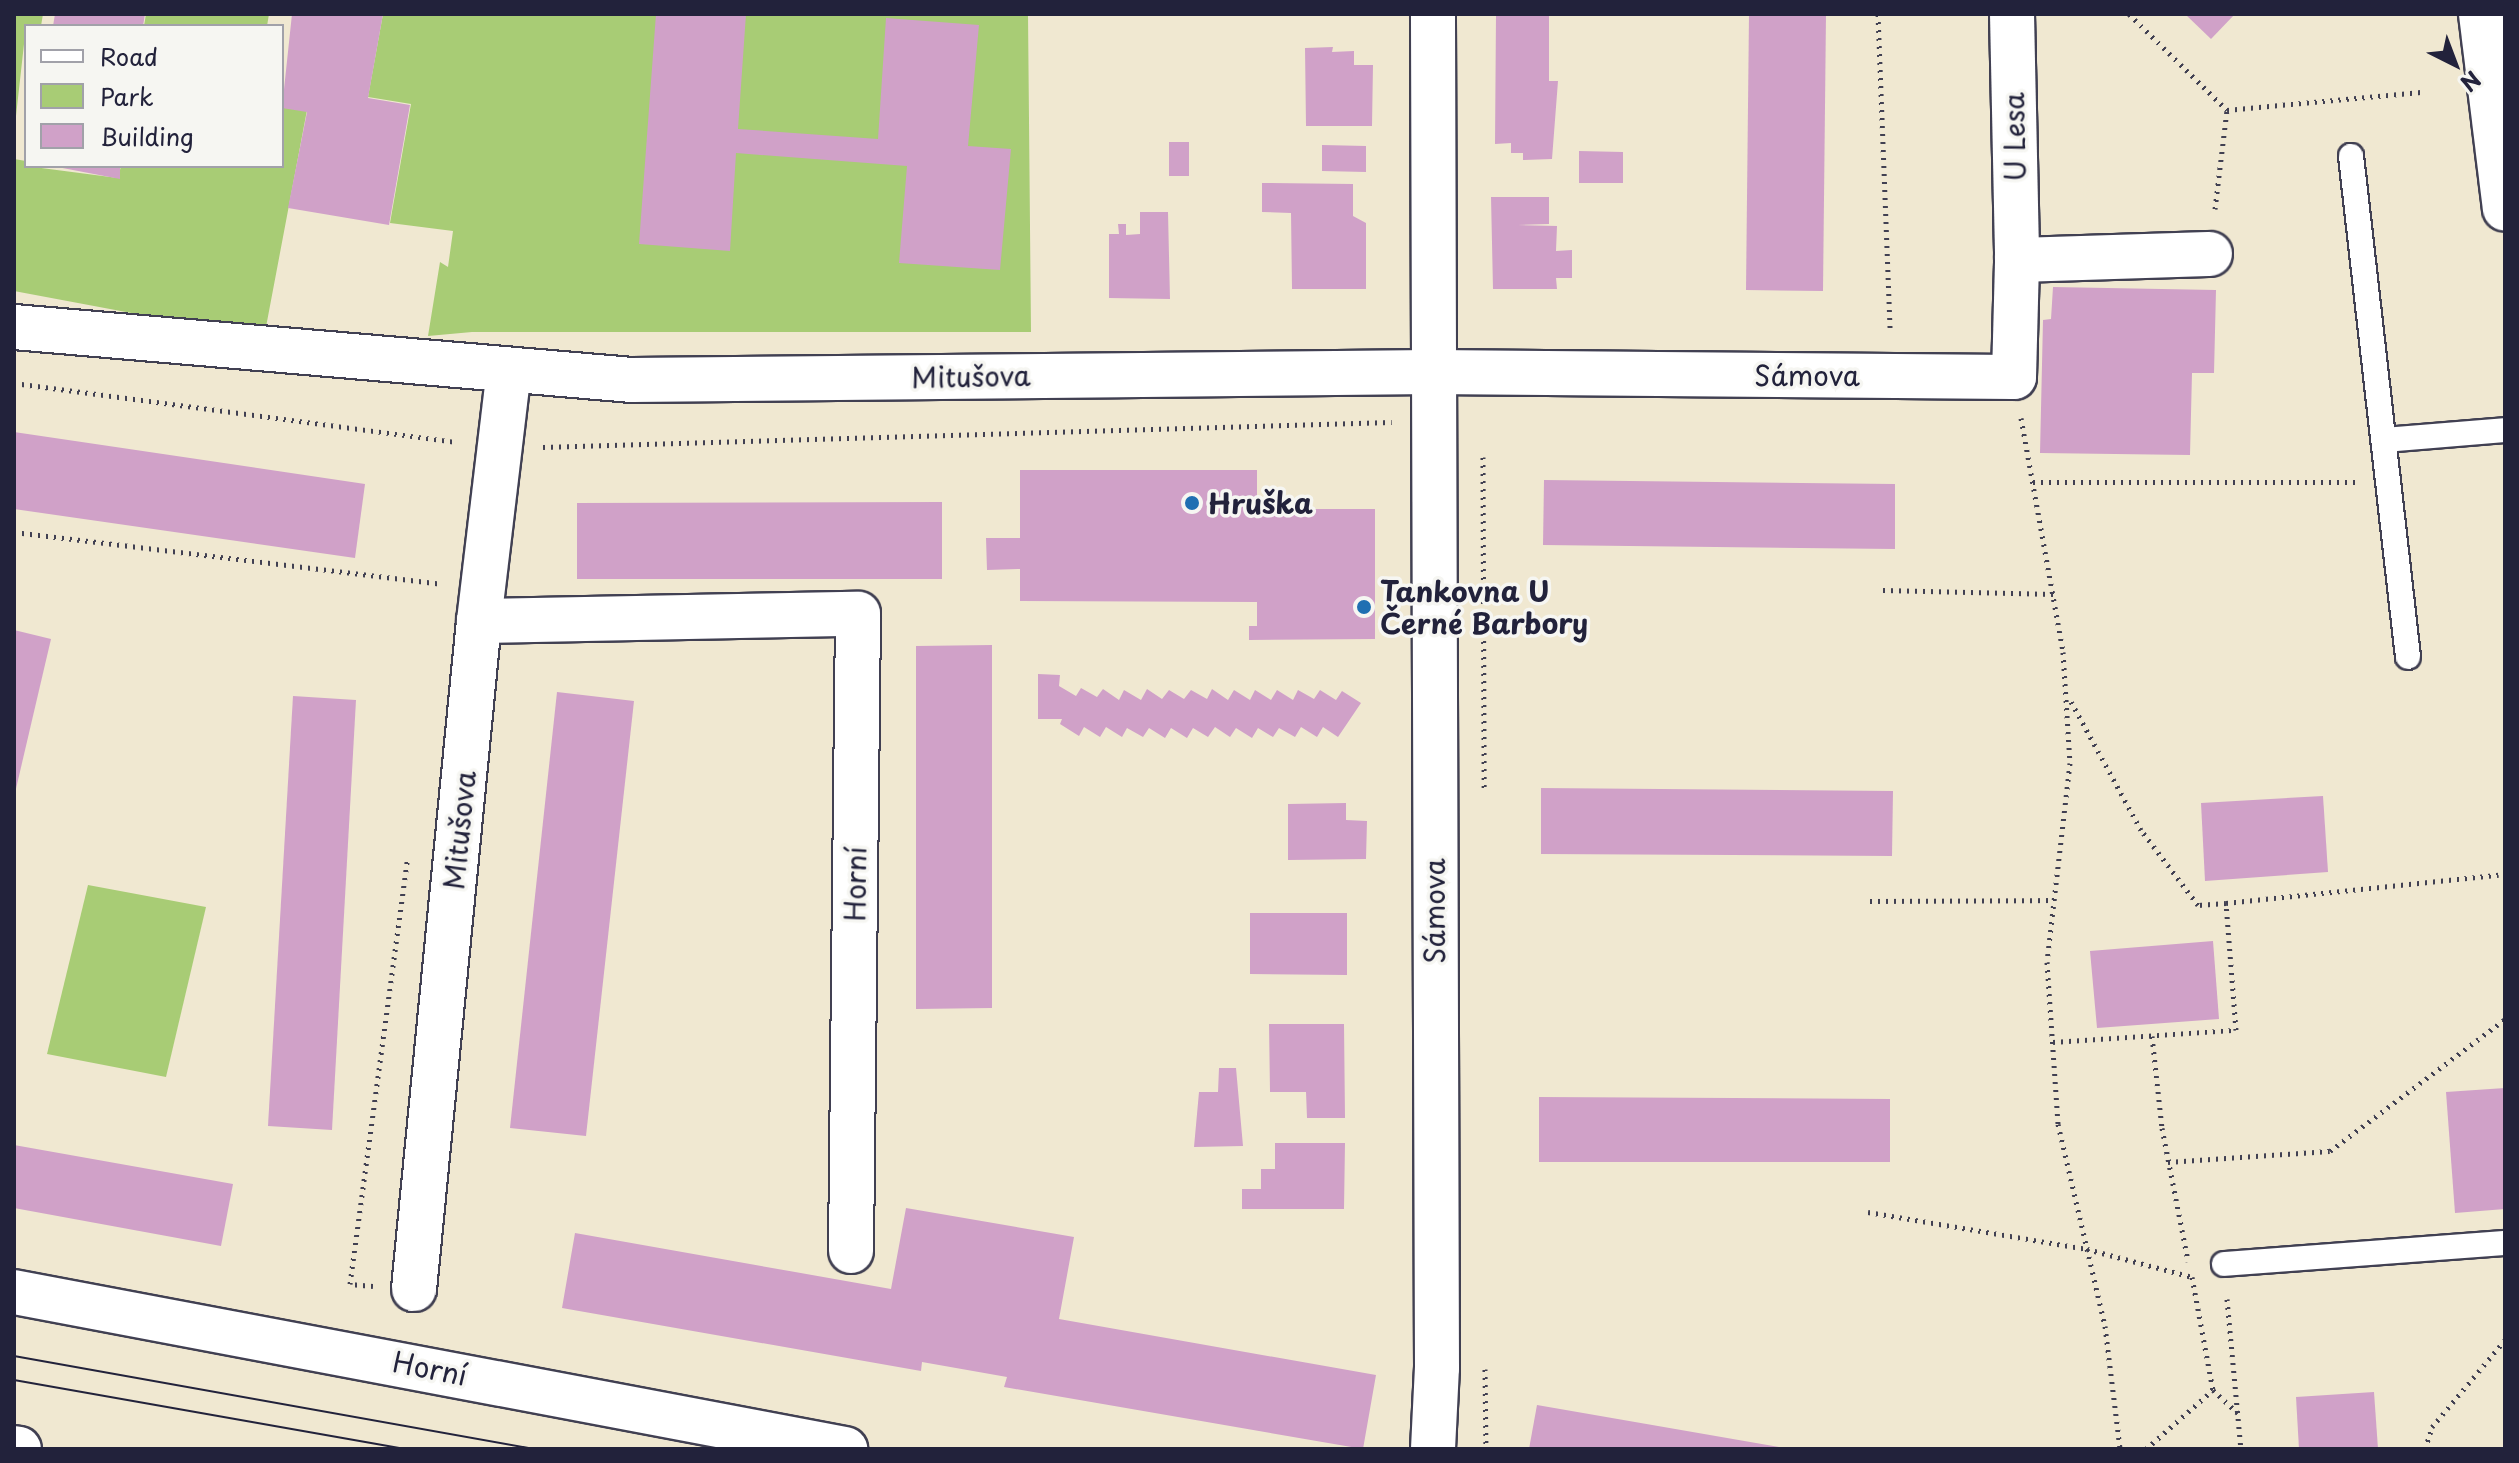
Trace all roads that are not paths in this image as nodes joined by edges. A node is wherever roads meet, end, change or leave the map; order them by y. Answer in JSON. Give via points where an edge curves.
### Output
{"nodes":[{"id":1,"x":1433,"y":14,"type":"edge"},
{"id":2,"x":2012,"y":14,"type":"edge"},
{"id":3,"x":2481,"y":14,"type":"edge"},
{"id":4,"x":2351,"y":156,"type":"dead end"},
{"id":5,"x":2505,"y":209,"type":"edge"},
{"id":6,"x":2210,"y":254,"type":"road end"},
{"id":7,"x":2017,"y":260,"type":"junction"},
{"id":8,"x":14,"y":327,"type":"edge"},
{"id":9,"x":509,"y":371,"type":"junction"},
{"id":10,"x":1432,"y":372,"type":"junction"},
{"id":11,"x":2014,"y":377,"type":"joint"},
{"id":12,"x":2505,"y":430,"type":"edge"},
{"id":13,"x":2384,"y":440,"type":"junction"},
{"id":14,"x":479,"y":621,"type":"junction"},
{"id":15,"x":2408,"y":657,"type":"dead end"},
{"id":16,"x":2505,"y":1243,"type":"edge"},
{"id":17,"x":851,"y":1251,"type":"dead end"},
{"id":18,"x":2224,"y":1264,"type":"road end"},
{"id":19,"x":414,"y":1289,"type":"road end"},
{"id":20,"x":14,"y":1292,"type":"edge"},
{"id":21,"x":845,"y":1449,"type":"edge"},
{"id":22,"x":1433,"y":1449,"type":"edge"}],
"edges":[{"from":1,"to":10,"type":"street","name":"Sámova"},
{"from":2,"to":7,"type":"street","name":"U Lesa"},
{"from":3,"to":5,"type":"street"},
{"from":4,"to":13,"type":"lane"},
{"from":6,"to":7,"type":"street"},
{"from":7,"to":11,"type":"street","name":"U Lesa"},
{"from":8,"to":9,"type":"street","name":"Mitušova"},
{"from":9,"to":10,"type":"street","name":"Mitušova","via":[[632,380]]},
{"from":9,"to":14,"type":"street","name":"Mitušova"},
{"from":10,"to":11,"type":"street","name":"Sámova"},
{"from":10,"to":22,"type":"street","name":"Sámova","via":[[1437,1368]]},
{"from":12,"to":13,"type":"lane"},
{"from":13,"to":15,"type":"lane"},
{"from":14,"to":17,"type":"street","name":"Horní","via":[[858,614]]},
{"from":14,"to":19,"type":"street","name":"Mitušova"},
{"from":16,"to":18,"type":"lane"},
{"from":20,"to":21,"type":"street","name":"Horní"}]}
